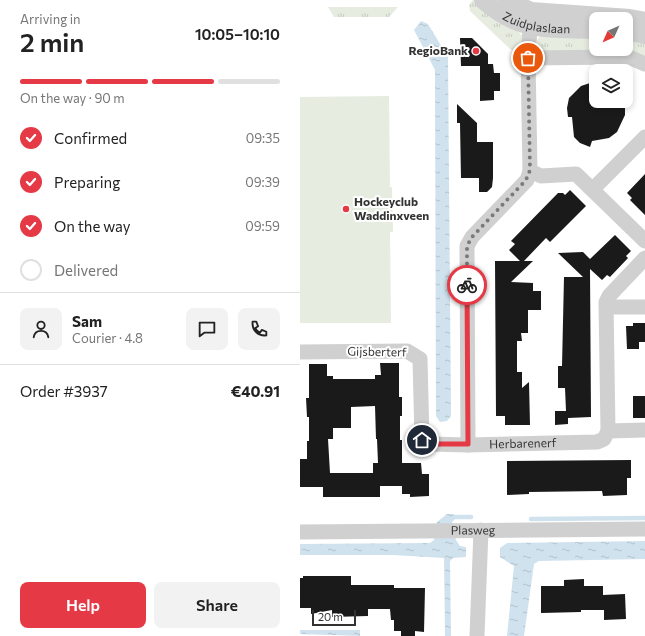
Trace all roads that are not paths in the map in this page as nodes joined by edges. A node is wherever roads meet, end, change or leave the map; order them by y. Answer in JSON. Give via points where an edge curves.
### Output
{"nodes":[{"id":1,"x":483,"y":0,"type":"edge"},
{"id":2,"x":507,"y":0,"type":"edge"},
{"id":3,"x":530,"y":19,"type":"junction"},
{"id":4,"x":589,"y":29,"type":"edge"},
{"id":5,"x":633,"y":31,"type":"edge"},
{"id":6,"x":645,"y":31,"type":"edge"},
{"id":7,"x":528,"y":58,"type":"junction"},
{"id":8,"x":645,"y":64,"type":"edge"},
{"id":9,"x":645,"y":137,"type":"edge"},
{"id":10,"x":530,"y":170,"type":"junction"},
{"id":11,"x":593,"y":189,"type":"junction"},
{"id":12,"x":645,"y":241,"type":"edge"},
{"id":13,"x":645,"y":258,"type":"edge"},
{"id":14,"x":607,"y":307,"type":"junction"},
{"id":15,"x":645,"y":307,"type":"edge"},
{"id":16,"x":300,"y":352,"type":"edge"},
{"id":17,"x":645,"y":430,"type":"edge"},
{"id":18,"x":608,"y":431,"type":"junction"},
{"id":19,"x":468,"y":444,"type":"junction"},
{"id":20,"x":645,"y":528,"type":"edge"},
{"id":21,"x":481,"y":530,"type":"junction"},
{"id":22,"x":300,"y":532,"type":"edge"},
{"id":23,"x":477,"y":636,"type":"edge"}],
"edges":[{"from":1,"to":3,"type":"street","name":"Zuidplaslaan","via":[[513,21]]},
{"from":2,"to":3,"type":"street","name":"Zuidplaslaan"},
{"from":3,"to":4,"type":"street","name":"Zuidplaslaan"},
{"from":3,"to":6,"type":"street","name":"Zuidplaslaan","via":[[630,18]]},
{"from":3,"to":7,"type":"street"},
{"from":5,"to":6,"type":"street","name":"Zuidplaslaan"},
{"from":7,"to":8,"type":"street","via":[[620,57],[631,58]]},
{"from":7,"to":10,"type":"street"},
{"from":9,"to":11,"type":"street"},
{"from":10,"to":11,"type":"street","via":[[541,176],[576,174]]},
{"from":10,"to":19,"type":"street","via":[[526,180],[472,237],[467,246]]},
{"from":11,"to":12,"type":"street"},
{"from":13,"to":14,"type":"street","via":[[609,296]]},
{"from":14,"to":15,"type":"street"},
{"from":14,"to":18,"type":"street"},
{"from":16,"to":19,"type":"street","name":"Gijsberterf","via":[[407,351],[415,354],[420,359],[422,440],[430,444]]},
{"from":17,"to":18,"type":"street"},
{"from":18,"to":19,"type":"street","name":"Herbarenerf","via":[[604,439],[597,442]]},
{"from":20,"to":21,"type":"street","name":"Plasweg"},
{"from":21,"to":22,"type":"street","name":"Plasweg"},
{"from":21,"to":23,"type":"street"}]}
